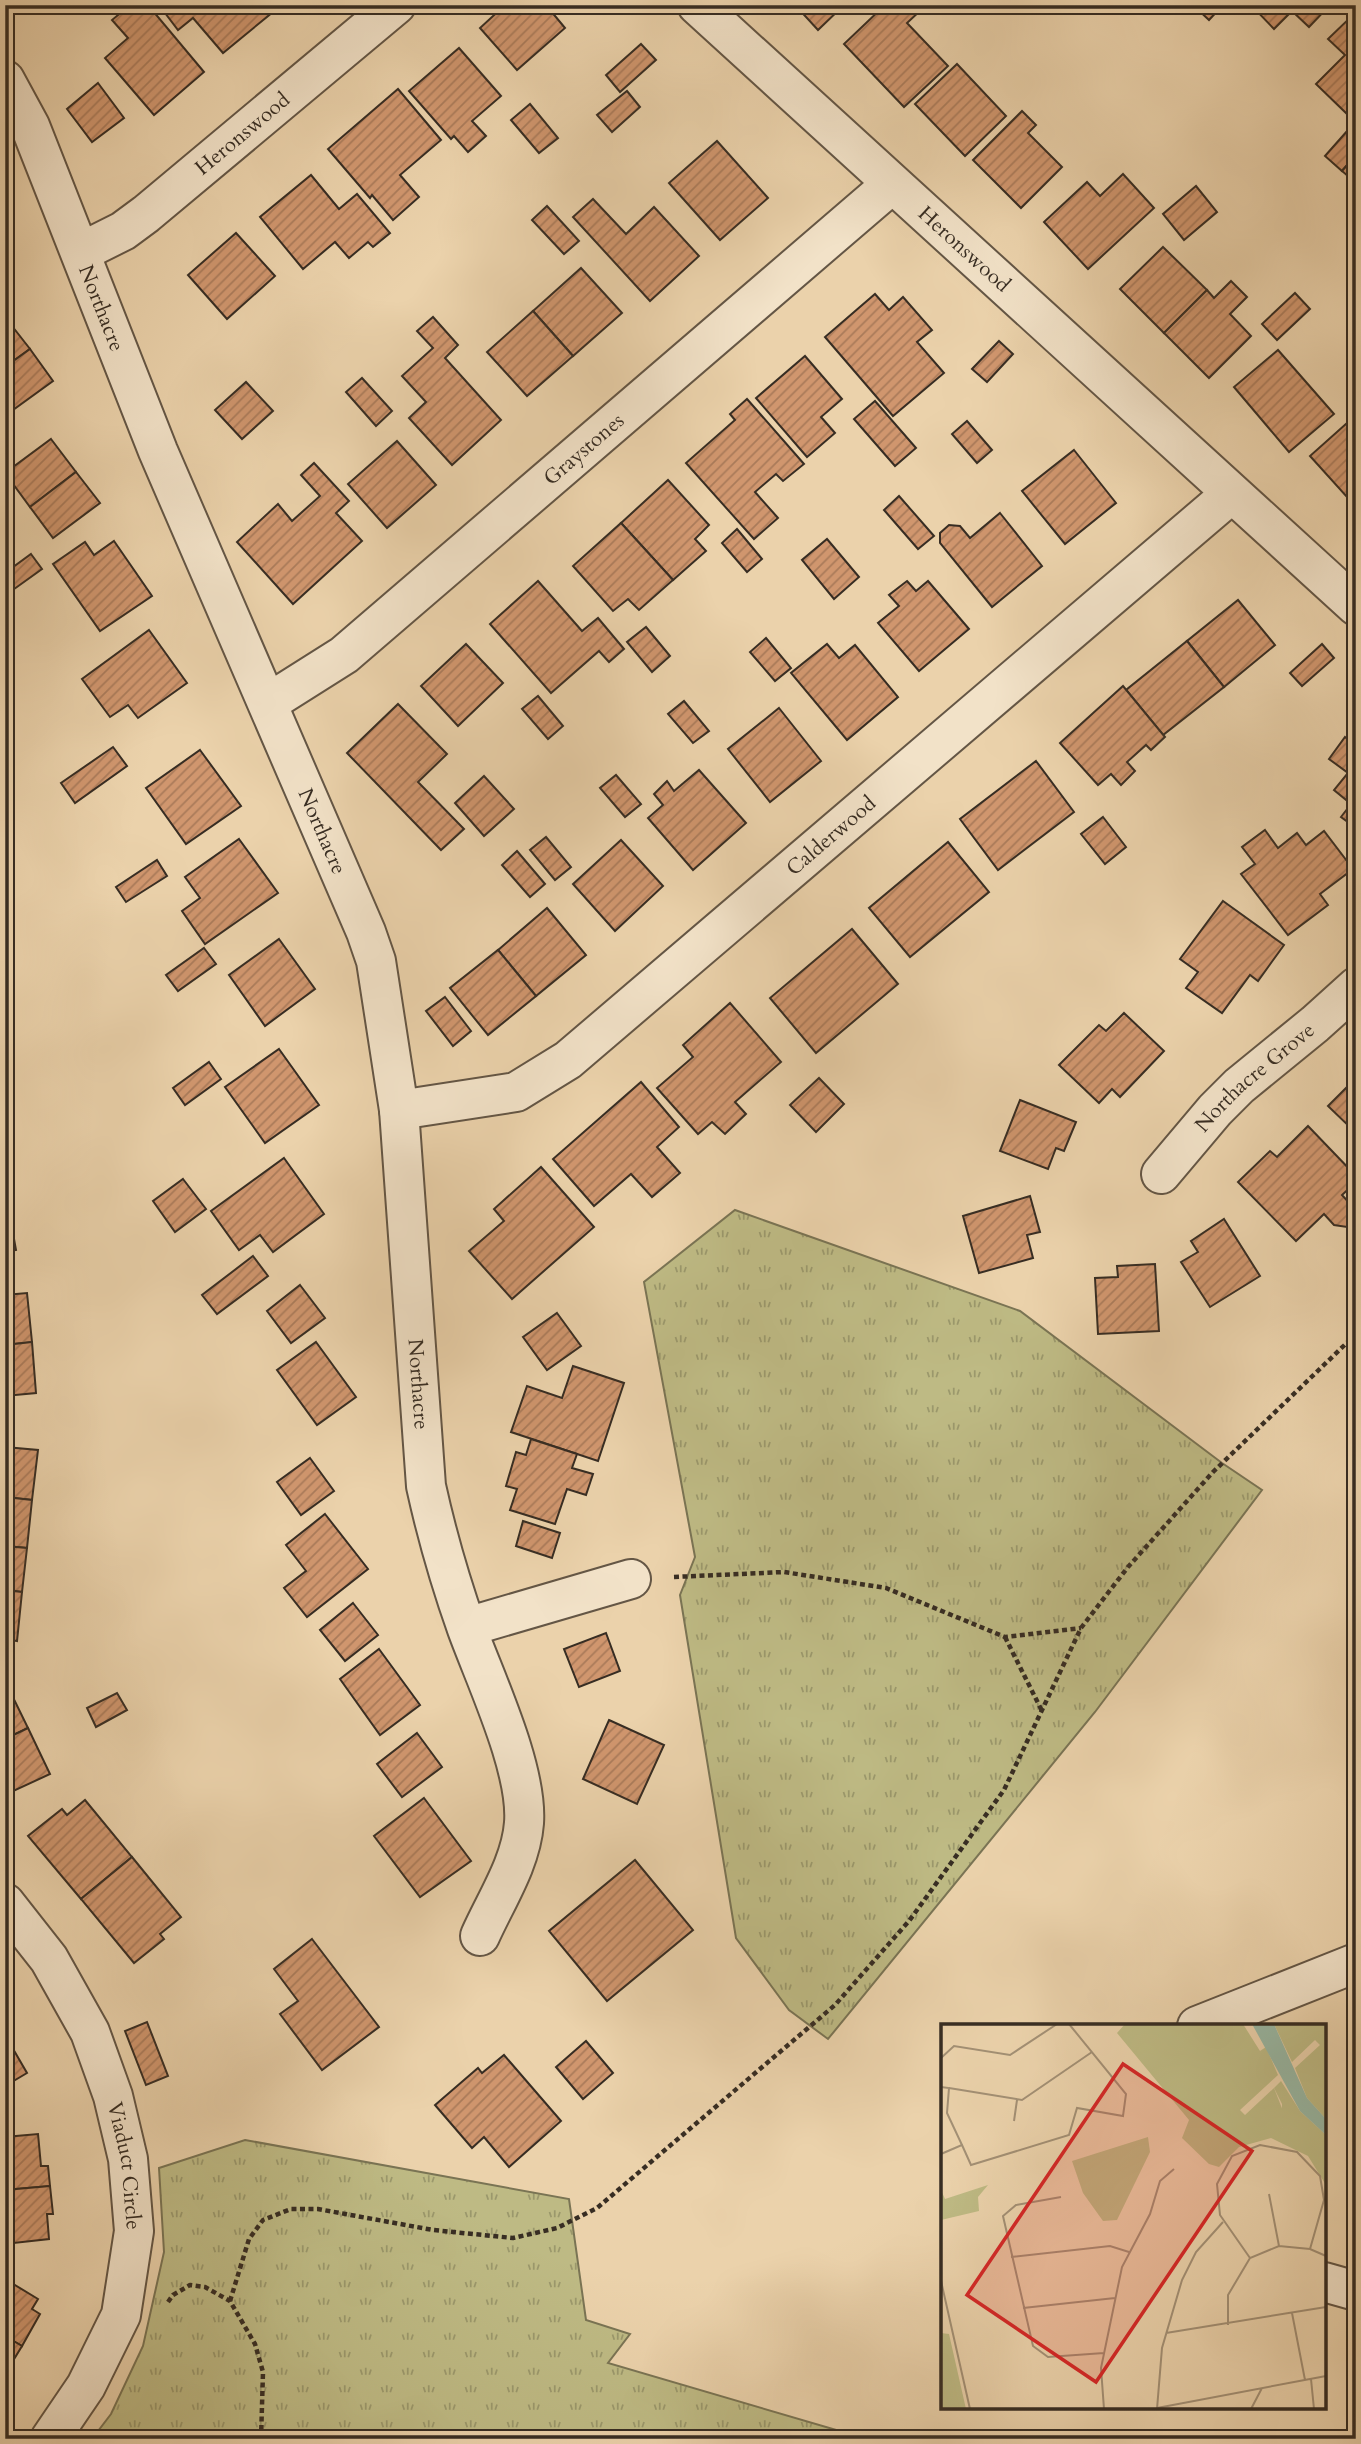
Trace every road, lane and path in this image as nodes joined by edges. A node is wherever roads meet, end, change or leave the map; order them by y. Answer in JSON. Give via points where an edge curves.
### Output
{"nodes":[{"id":1,"x":396,"y":5,"type":"edge"},
{"id":2,"x":697,"y":5,"type":"edge"},
{"id":3,"x":5,"y":80,"type":"edge"},
{"id":4,"x":892,"y":184,"type":"junction"},
{"id":5,"x":81,"y":252,"type":"junction"},
{"id":6,"x":1231,"y":494,"type":"junction"},
{"id":7,"x":1356,"y":606,"type":"edge"},
{"id":8,"x":268,"y":704,"type":"junction"},
{"id":9,"x":1356,"y":987,"type":"edge"},
{"id":10,"x":399,"y":1110,"type":"junction"},
{"id":11,"x":1161,"y":1174,"type":"dead end"},
{"id":12,"x":1356,"y":1334,"type":"edge"},
{"id":13,"x":631,"y":1579,"type":"joint"},
{"id":14,"x":467,"y":1628,"type":"junction"},
{"id":15,"x":1082,"y":1628,"type":"junction"},
{"id":16,"x":1005,"y":1637,"type":"junction"},
{"id":17,"x":1042,"y":1711,"type":"junction"},
{"id":18,"x":5,"y":1903,"type":"edge"},
{"id":19,"x":480,"y":1936,"type":"dead end"},
{"id":20,"x":1356,"y":1963,"type":"edge"},
{"id":21,"x":1202,"y":2024,"type":"edge"},
{"id":22,"x":1326,"y":2282,"type":"edge"},
{"id":23,"x":1356,"y":2291,"type":"edge"},
{"id":24,"x":230,"y":2301,"type":"junction"},
{"id":25,"x":121,"y":2315,"type":"junction"},
{"id":26,"x":50,"y":2439,"type":"edge"},
{"id":27,"x":261,"y":2439,"type":"edge"}],
"edges":[{"from":1,"to":5,"type":"street","name":"Heronswood","via":[[146,214]]},
{"from":2,"to":4,"type":"street","name":"Heronswood"},
{"from":3,"to":5,"type":"street","name":"Northacre","via":[[30,126]]},
{"from":4,"to":6,"type":"street","name":"Heronswood"},
{"from":4,"to":8,"type":"street","name":"Graystones","via":[[344,655]]},
{"from":5,"to":8,"type":"street","name":"Northacre","via":[[158,451]]},
{"from":6,"to":7,"type":"street"},
{"from":6,"to":10,"type":"street","name":"Calderwood","via":[[568,1060],[516,1092]]},
{"from":8,"to":10,"type":"street","name":"Northacre","via":[[376,961]]},
{"from":9,"to":11,"type":"street","name":"Northacre Grove","via":[[1239,1086]]},
{"from":10,"to":14,"type":"street","name":"Northacre","via":[[426,1486],[439,1546]]},
{"from":12,"to":15,"type":"path","via":[[1213,1472],[1128,1567]]},
{"from":13,"to":14,"type":"street"},
{"from":13,"to":16,"type":"path","via":[[784,1572],[886,1588]]},
{"from":14,"to":19,"type":"street","name":"Northacre","via":[[520,1782],[524,1821],[519,1852]]},
{"from":15,"to":16,"type":"path"},
{"from":15,"to":17,"type":"path"},
{"from":16,"to":17,"type":"path"},
{"from":17,"to":24,"type":"path","via":[[1004,1790],[909,1921],[835,2005],[597,2208],[557,2228],[513,2238],[291,2209],[263,2220],[249,2239]]},
{"from":18,"to":25,"type":"street","name":"Viaduct Circle","via":[[48,1959],[90,2032],[113,2096],[128,2159],[134,2231]]},
{"from":20,"to":21,"type":"street"},
{"from":22,"to":23,"type":"street"},
{"from":24,"to":25,"type":"path","via":[[205,2287],[190,2285],[173,2295],[157,2315]]},
{"from":24,"to":27,"type":"path","via":[[255,2344],[263,2372]]},
{"from":25,"to":26,"type":"street","name":"Viaduct Circle","via":[[86,2386]]}]}
